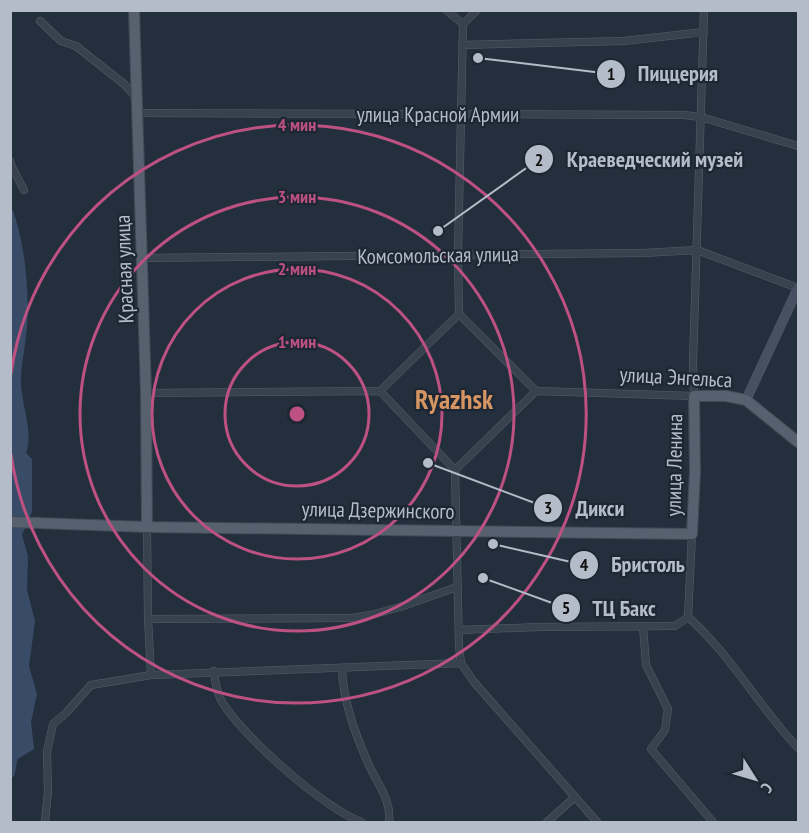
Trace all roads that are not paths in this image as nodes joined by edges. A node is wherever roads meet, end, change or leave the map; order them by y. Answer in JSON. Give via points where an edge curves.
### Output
{"nodes":[{"id":1,"x":134,"y":10,"type":"edge"},
{"id":2,"x":447,"y":10,"type":"edge"},
{"id":3,"x":477,"y":10,"type":"edge"},
{"id":4,"x":704,"y":10,"type":"edge"},
{"id":5,"x":40,"y":21,"type":"dead end"},
{"id":6,"x":463,"y":24,"type":"junction"},
{"id":7,"x":704,"y":32,"type":"junction"},
{"id":8,"x":462,"y":45,"type":"junction"},
{"id":9,"x":138,"y":99,"type":"junction"},
{"id":10,"x":138,"y":113,"type":"junction"},
{"id":11,"x":461,"y":114,"type":"junction"},
{"id":12,"x":701,"y":117,"type":"junction"},
{"id":13,"x":798,"y":146,"type":"edge"},
{"id":14,"x":10,"y":161,"type":"edge"},
{"id":15,"x":24,"y":190,"type":"dead end"},
{"id":16,"x":697,"y":250,"type":"junction"},
{"id":17,"x":458,"y":254,"type":"junction"},
{"id":18,"x":143,"y":258,"type":"junction"},
{"id":19,"x":798,"y":288,"type":"edge"},
{"id":20,"x":795,"y":304,"type":"edge"},
{"id":21,"x":459,"y":314,"type":"junction"},
{"id":22,"x":380,"y":391,"type":"junction"},
{"id":23,"x":536,"y":391,"type":"junction"},
{"id":24,"x":146,"y":393,"type":"junction"},
{"id":25,"x":694,"y":396,"type":"junction"},
{"id":26,"x":746,"y":400,"type":"junction"},
{"id":27,"x":798,"y":442,"type":"edge"},
{"id":28,"x":455,"y":470,"type":"junction"},
{"id":29,"x":10,"y":522,"type":"edge"},
{"id":30,"x":147,"y":527,"type":"junction"},
{"id":31,"x":458,"y":531,"type":"junction"},
{"id":32,"x":692,"y":534,"type":"junction"},
{"id":33,"x":457,"y":587,"type":"junction"},
{"id":34,"x":688,"y":617,"type":"junction"},
{"id":35,"x":148,"y":619,"type":"junction"},
{"id":36,"x":644,"y":626,"type":"junction"},
{"id":37,"x":459,"y":630,"type":"junction"},
{"id":38,"x":461,"y":663,"type":"junction"},
{"id":39,"x":342,"y":669,"type":"junction"},
{"id":40,"x":214,"y":671,"type":"junction"},
{"id":41,"x":151,"y":675,"type":"junction"},
{"id":42,"x":798,"y":748,"type":"edge"},
{"id":43,"x":575,"y":797,"type":"junction"},
{"id":44,"x":45,"y":822,"type":"edge"},
{"id":45,"x":361,"y":822,"type":"edge"},
{"id":46,"x":389,"y":822,"type":"edge"},
{"id":47,"x":547,"y":822,"type":"edge"},
{"id":48,"x":597,"y":822,"type":"edge"},
{"id":49,"x":713,"y":822,"type":"edge"}],
"edges":[{"from":1,"to":9,"type":"main road","name":"Красная улица"},
{"from":2,"to":6,"type":"street"},
{"from":3,"to":6,"type":"street"},
{"from":4,"to":7,"type":"street"},
{"from":5,"to":9,"type":"street","via":[[61,41],[76,46],[124,84]]},
{"from":6,"to":8,"type":"street"},
{"from":7,"to":8,"type":"street","via":[[624,41]]},
{"from":7,"to":12,"type":"street"},
{"from":8,"to":11,"type":"street"},
{"from":9,"to":10,"type":"main road","name":"Красная улица"},
{"from":10,"to":11,"type":"street","name":"улица Красной Армии"},
{"from":10,"to":18,"type":"main road","name":"Красная улица"},
{"from":11,"to":12,"type":"street","name":"улица Красной Армии"},
{"from":11,"to":17,"type":"street"},
{"from":12,"to":13,"type":"street","name":"улица Красной Армии"},
{"from":12,"to":16,"type":"street"},
{"from":14,"to":15,"type":"street"},
{"from":16,"to":17,"type":"street","name":"Комсомольская улица"},
{"from":16,"to":19,"type":"street"},
{"from":16,"to":25,"type":"street"},
{"from":17,"to":18,"type":"street","name":"Комсомольская улица"},
{"from":17,"to":21,"type":"street"},
{"from":18,"to":24,"type":"main road","name":"Красная улица"},
{"from":19,"to":20,"type":"main road"},
{"from":20,"to":26,"type":"main road"},
{"from":21,"to":22,"type":"street"},
{"from":21,"to":23,"type":"street"},
{"from":22,"to":24,"type":"street"},
{"from":22,"to":28,"type":"street"},
{"from":23,"to":25,"type":"street","name":"улица Энгельса"},
{"from":23,"to":28,"type":"street"},
{"from":24,"to":30,"type":"main road","name":"Красная улица"},
{"from":25,"to":26,"type":"main road","name":"улица Энгельса"},
{"from":25,"to":32,"type":"main road","name":"улица Ленина"},
{"from":26,"to":27,"type":"main road","name":"улица Энгельса"},
{"from":28,"to":31,"type":"street"},
{"from":29,"to":30,"type":"main road","name":"улица Дзержинского"},
{"from":30,"to":31,"type":"main road","name":"улица Дзержинского"},
{"from":30,"to":35,"type":"street"},
{"from":31,"to":32,"type":"main road","name":"улица Дзержинского"},
{"from":31,"to":33,"type":"street"},
{"from":32,"to":34,"type":"street"},
{"from":33,"to":35,"type":"street","via":[[400,607],[351,618]]},
{"from":33,"to":37,"type":"street"},
{"from":34,"to":36,"type":"street","via":[[675,626]]},
{"from":34,"to":42,"type":"street","via":[[708,635]]},
{"from":35,"to":41,"type":"street"},
{"from":36,"to":37,"type":"street"},
{"from":36,"to":49,"type":"street","via":[[646,665],[668,709],[665,730],[651,749]]},
{"from":37,"to":38,"type":"street"},
{"from":38,"to":39,"type":"street"},
{"from":38,"to":43,"type":"street"},
{"from":39,"to":40,"type":"street"},
{"from":39,"to":46,"type":"street","via":[[358,739],[386,796]]},
{"from":40,"to":41,"type":"street"},
{"from":40,"to":45,"type":"street","via":[[216,687],[226,708],[256,743],[301,783]]},
{"from":41,"to":44,"type":"street","via":[[91,685],[53,724],[47,752]]},
{"from":43,"to":47,"type":"street"},
{"from":43,"to":48,"type":"street"}]}
